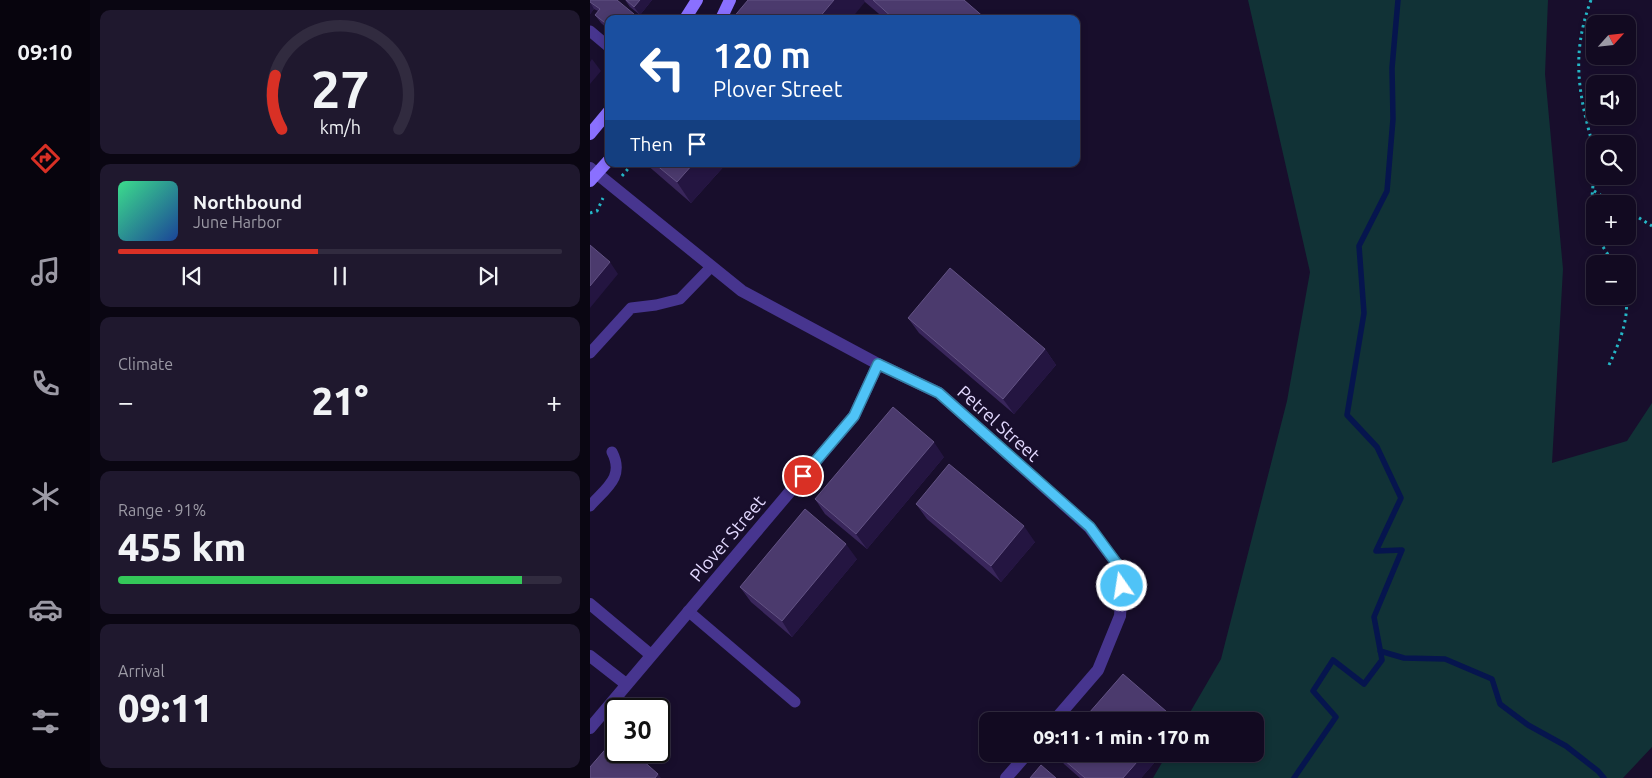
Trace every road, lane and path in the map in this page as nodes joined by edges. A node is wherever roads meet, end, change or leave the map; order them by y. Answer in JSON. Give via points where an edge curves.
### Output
{"nodes":[{"id":1,"x":697,"y":0,"type":"edge"},
{"id":2,"x":730,"y":0,"type":"edge"},
{"id":3,"x":1591,"y":0,"type":"edge"},
{"id":4,"x":688,"y":15,"type":"edge"},
{"id":5,"x":723,"y":15,"type":"edge"},
{"id":6,"x":590,"y":31,"type":"edge"},
{"id":7,"x":605,"y":44,"type":"edge"},
{"id":8,"x":605,"y":116,"type":"edge"},
{"id":9,"x":590,"y":134,"type":"edge"},
{"id":10,"x":1590,"y":135,"type":"edge"},
{"id":11,"x":605,"y":164,"type":"edge"},
{"id":12,"x":592,"y":175,"type":"edge"},
{"id":13,"x":1594,"y":185,"type":"edge"},
{"id":14,"x":1594,"y":191,"type":"junction"},
{"id":15,"x":1593,"y":195,"type":"edge"},
{"id":16,"x":1600,"y":195,"type":"edge"},
{"id":17,"x":1636,"y":216,"type":"edge"},
{"id":18,"x":1652,"y":226,"type":"edge"},
{"id":19,"x":711,"y":266,"type":"junction"},
{"id":20,"x":1627,"y":305,"type":"edge"},
{"id":21,"x":590,"y":353,"type":"edge"},
{"id":22,"x":878,"y":364,"type":"junction"},
{"id":23,"x":1609,"y":365,"type":"dead end"},
{"id":24,"x":612,"y":452,"type":"dead end"},
{"id":25,"x":590,"y":506,"type":"edge"},
{"id":26,"x":590,"y":604,"type":"edge"},
{"id":27,"x":688,"y":611,"type":"junction"},
{"id":28,"x":651,"y":655,"type":"junction"},
{"id":29,"x":590,"y":656,"type":"edge"},
{"id":30,"x":626,"y":684,"type":"junction"},
{"id":31,"x":795,"y":702,"type":"dead end"},
{"id":32,"x":1062,"y":712,"type":"edge"},
{"id":33,"x":590,"y":728,"type":"edge"},
{"id":34,"x":1020,"y":762,"type":"edge"},
{"id":35,"x":1006,"y":778,"type":"edge"}],
"edges":[{"from":1,"to":4,"type":"street"},
{"from":2,"to":5,"type":"street"},
{"from":3,"to":10,"type":"path","via":[[1581,27],[1578,71]]},
{"from":6,"to":7,"type":"lane"},
{"from":8,"to":9,"type":"street"},
{"from":11,"to":12,"type":"street"},
{"from":12,"to":19,"type":"street","name":"Petrel Street"},
{"from":13,"to":14,"type":"path"},
{"from":14,"to":15,"type":"path"},
{"from":14,"to":16,"type":"path"},
{"from":17,"to":18,"type":"path"},
{"from":19,"to":21,"type":"lane","via":[[680,299],[631,308]]},
{"from":19,"to":22,"type":"street","name":"Petrel Street","via":[[742,291]]},
{"from":20,"to":23,"type":"path","via":[[1622,333]]},
{"from":22,"to":27,"type":"street","name":"Plover Street","via":[[854,416]]},
{"from":22,"to":32,"type":"street","name":"Petrel Street","via":[[939,393],[1090,527],[1123,572],[1120,616],[1098,670]]},
{"from":24,"to":25,"type":"lane","via":[[618,463],[616,477]]},
{"from":26,"to":28,"type":"street"},
{"from":27,"to":28,"type":"street","name":"Plover Street"},
{"from":27,"to":31,"type":"lane"},
{"from":28,"to":30,"type":"street","name":"Plover Street"},
{"from":29,"to":30,"type":"street"},
{"from":30,"to":33,"type":"street","name":"Plover Street"},
{"from":34,"to":35,"type":"street"}]}
